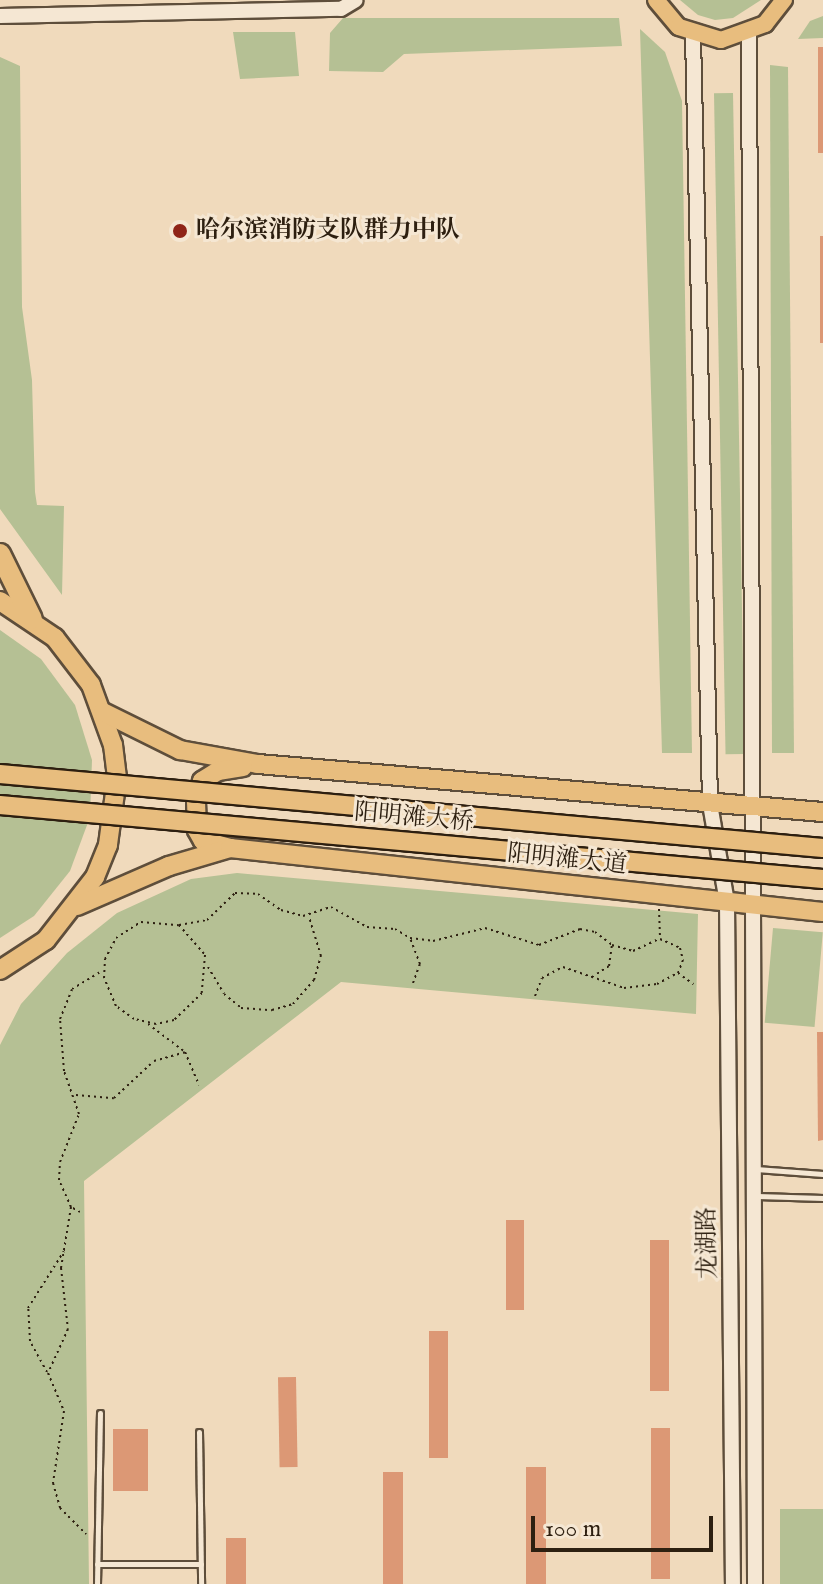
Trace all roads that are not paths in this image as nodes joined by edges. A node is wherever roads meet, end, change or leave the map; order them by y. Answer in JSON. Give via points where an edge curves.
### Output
{"nodes":[{"id":1,"x":356,"y":0,"type":"edge"},
{"id":2,"x":656,"y":0,"type":"edge"},
{"id":3,"x":784,"y":0,"type":"edge"},
{"id":4,"x":0,"y":16,"type":"edge"},
{"id":5,"x":749,"y":34,"type":"junction"},
{"id":6,"x":693,"y":35,"type":"junction"},
{"id":7,"x":0,"y":554,"type":"edge"},
{"id":8,"x":0,"y":601,"type":"edge"},
{"id":9,"x":32,"y":619,"type":"junction"},
{"id":10,"x":103,"y":712,"type":"junction"},
{"id":11,"x":258,"y":764,"type":"junction"},
{"id":12,"x":0,"y":774,"type":"edge"},
{"id":13,"x":710,"y":804,"type":"junction"},
{"id":14,"x":0,"y":805,"type":"edge"},
{"id":15,"x":755,"y":807,"type":"junction"},
{"id":16,"x":823,"y":812,"type":"edge"},
{"id":17,"x":230,"y":848,"type":"junction"},
{"id":18,"x":823,"y":848,"type":"edge"},
{"id":19,"x":823,"y":879,"type":"edge"},
{"id":20,"x":727,"y":902,"type":"junction"},
{"id":21,"x":753,"y":905,"type":"junction"},
{"id":22,"x":77,"y":906,"type":"junction"},
{"id":23,"x":823,"y":912,"type":"edge"},
{"id":24,"x":3,"y":972,"type":"edge"},
{"id":25,"x":752,"y":1169,"type":"junction"},
{"id":26,"x":823,"y":1174,"type":"edge"},
{"id":27,"x":752,"y":1196,"type":"junction"},
{"id":28,"x":823,"y":1198,"type":"edge"},
{"id":29,"x":100,"y":1413,"type":"dead end"},
{"id":30,"x":199,"y":1432,"type":"dead end"},
{"id":31,"x":97,"y":1564,"type":"junction"},
{"id":32,"x":201,"y":1564,"type":"junction"},
{"id":33,"x":97,"y":1584,"type":"edge"},
{"id":34,"x":201,"y":1584,"type":"edge"},
{"id":35,"x":733,"y":1584,"type":"edge"},
{"id":36,"x":755,"y":1584,"type":"edge"}],
"edges":[{"from":1,"to":4,"type":"main road","via":[[341,9]]},
{"from":2,"to":6,"type":"main road","via":[[667,17]]},
{"from":3,"to":5,"type":"main road"},
{"from":5,"to":6,"type":"main road","via":[[721,40]]},
{"from":5,"to":15,"type":"main road","name":"龙湖路"},
{"from":6,"to":13,"type":"main road","name":"龙湖路"},
{"from":7,"to":9,"type":"highway"},
{"from":8,"to":9,"type":"highway"},
{"from":9,"to":10,"type":"highway","via":[[75,660]]},
{"from":10,"to":11,"type":"highway","via":[[180,750]]},
{"from":10,"to":22,"type":"highway","via":[[115,767],[115,812],[95,877]]},
{"from":11,"to":13,"type":"highway"},
{"from":11,"to":17,"type":"highway","via":[[218,771],[202,781],[197,830],[203,841]]},
{"from":12,"to":18,"type":"highway","name":"阳明滩大桥","bridge":true},
{"from":13,"to":15,"type":"highway"},
{"from":13,"to":20,"type":"main road","name":"龙湖路"},
{"from":14,"to":19,"type":"highway","name":"阳明滩大桥","bridge":true},
{"from":15,"to":16,"type":"highway"},
{"from":15,"to":21,"type":"main road","name":"龙湖路"},
{"from":17,"to":20,"type":"highway","name":"阳明滩大道"},
{"from":17,"to":22,"type":"highway","name":"阳明滩大道","via":[[169,866]]},
{"from":20,"to":21,"type":"highway","name":"阳明滩大道"},
{"from":20,"to":35,"type":"main road","name":"龙湖路"},
{"from":21,"to":23,"type":"highway","name":"阳明滩大道"},
{"from":21,"to":25,"type":"main road","name":"龙湖路"},
{"from":22,"to":24,"type":"highway","via":[[46,940]]},
{"from":25,"to":26,"type":"lane"},
{"from":25,"to":27,"type":"main road","name":"龙湖路"},
{"from":27,"to":28,"type":"lane"},
{"from":27,"to":36,"type":"main road","name":"龙湖路"},
{"from":29,"to":31,"type":"lane"},
{"from":30,"to":32,"type":"lane"},
{"from":31,"to":32,"type":"lane"},
{"from":31,"to":33,"type":"lane"},
{"from":32,"to":34,"type":"lane"}]}
